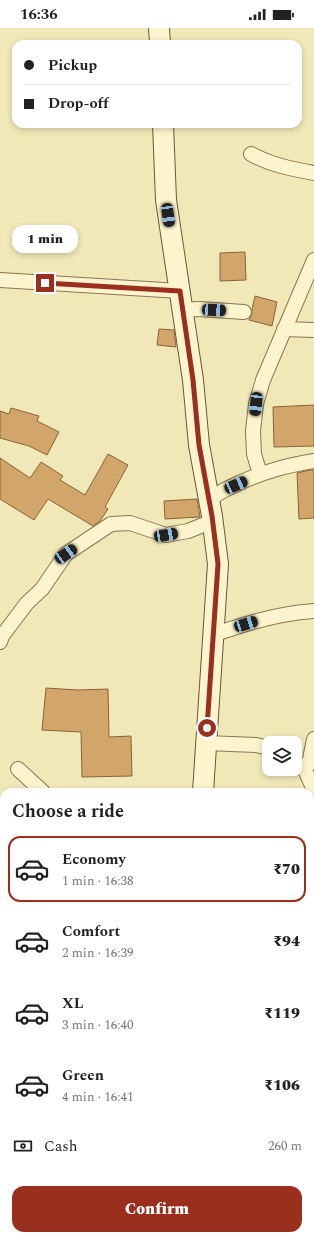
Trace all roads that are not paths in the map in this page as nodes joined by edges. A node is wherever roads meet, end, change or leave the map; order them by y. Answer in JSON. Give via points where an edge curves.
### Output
{"nodes":[{"id":1,"x":159,"y":28,"type":"edge"},
{"id":2,"x":160,"y":40,"type":"edge"},
{"id":3,"x":163,"y":128,"type":"edge"},
{"id":4,"x":251,"y":154,"type":"dead end"},
{"id":5,"x":314,"y":173,"type":"edge"},
{"id":6,"x":314,"y":260,"type":"edge"},
{"id":7,"x":0,"y":280,"type":"edge"},
{"id":8,"x":181,"y":301,"type":"junction"},
{"id":9,"x":244,"y":312,"type":"dead end"},
{"id":10,"x":284,"y":329,"type":"junction"},
{"id":11,"x":314,"y":330,"type":"edge"},
{"id":12,"x":314,"y":461,"type":"edge"},
{"id":13,"x":260,"y":474,"type":"junction"},
{"id":14,"x":209,"y":500,"type":"junction"},
{"id":15,"x":213,"y":521,"type":"junction"},
{"id":16,"x":314,"y":610,"type":"edge"},
{"id":17,"x":213,"y":635,"type":"junction"},
{"id":18,"x":0,"y":642,"type":"edge"},
{"id":19,"x":314,"y":739,"type":"edge"},
{"id":20,"x":206,"y":743,"type":"junction"},
{"id":21,"x":262,"y":747,"type":"edge"},
{"id":22,"x":304,"y":767,"type":"edge"},
{"id":23,"x":18,"y":770,"type":"dead end"},
{"id":24,"x":38,"y":788,"type":"edge"},
{"id":25,"x":203,"y":788,"type":"edge"},
{"id":26,"x":313,"y":788,"type":"edge"}],
"edges":[{"from":1,"to":2,"type":"street"},
{"from":3,"to":8,"type":"street","via":[[166,200]]},
{"from":4,"to":5,"type":"street","via":[[263,161]]},
{"from":6,"to":10,"type":"street"},
{"from":7,"to":8,"type":"street"},
{"from":8,"to":9,"type":"street","via":[[199,309]]},
{"from":8,"to":14,"type":"street","via":[[193,380],[199,445]]},
{"from":10,"to":11,"type":"street"},
{"from":10,"to":13,"type":"street","via":[[256,404],[254,454]]},
{"from":12,"to":13,"type":"street","via":[[283,466]]},
{"from":13,"to":14,"type":"street","via":[[220,491]]},
{"from":14,"to":15,"type":"street"},
{"from":15,"to":17,"type":"street","via":[[218,564]]},
{"from":15,"to":18,"type":"street","via":[[188,531],[166,535],[130,523],[111,524],[66,554]]},
{"from":16,"to":17,"type":"street","via":[[269,617]]},
{"from":17,"to":20,"type":"street"},
{"from":19,"to":22,"type":"street","via":[[309,764]]},
{"from":20,"to":21,"type":"street"},
{"from":20,"to":25,"type":"street"},
{"from":22,"to":26,"type":"street"},
{"from":23,"to":24,"type":"street"}]}
